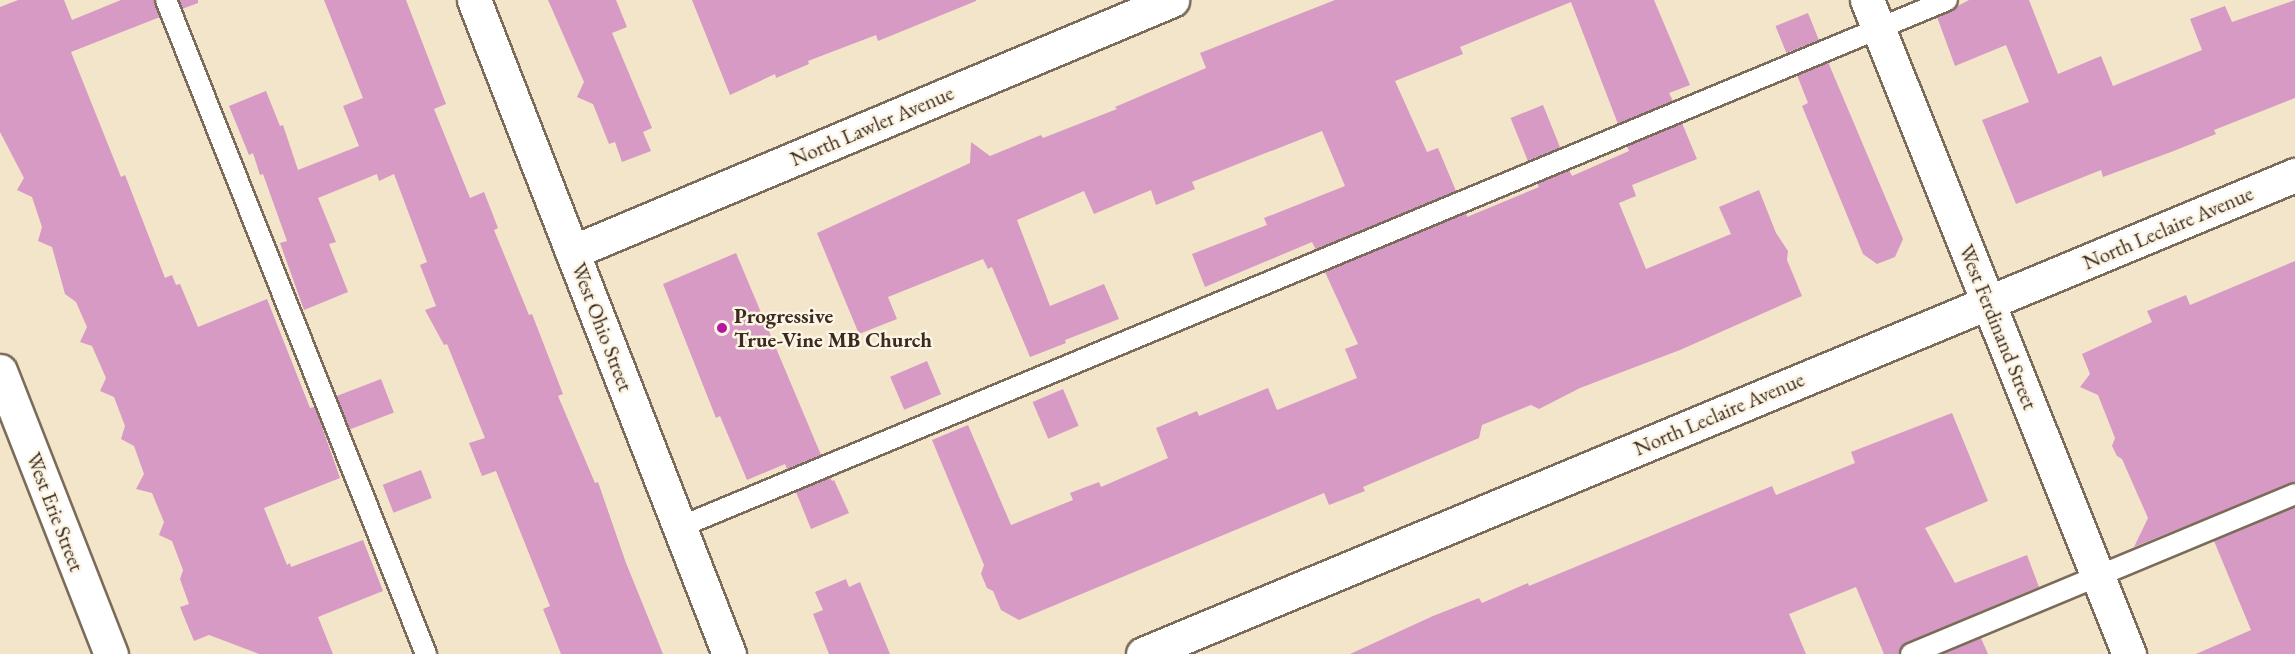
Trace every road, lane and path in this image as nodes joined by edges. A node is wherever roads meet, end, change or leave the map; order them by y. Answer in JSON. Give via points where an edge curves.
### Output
{"nodes":[{"id":1,"x":166,"y":0,"type":"edge"},
{"id":2,"x":474,"y":0,"type":"edge"},
{"id":3,"x":1172,"y":0,"type":"edge"},
{"id":4,"x":1947,"y":0,"type":"edge"},
{"id":5,"x":1872,"y":14,"type":"edge"},
{"id":6,"x":2295,"y":175,"type":"edge"},
{"id":7,"x":572,"y":252,"type":"junction"},
{"id":8,"x":1988,"y":302,"type":"junction"},
{"id":9,"x":0,"y":371,"type":"edge"},
{"id":10,"x":2295,"y":494,"type":"edge"},
{"id":11,"x":680,"y":527,"type":"junction"},
{"id":12,"x":2097,"y":576,"type":"junction"},
{"id":13,"x":111,"y":654,"type":"edge"},
{"id":14,"x":426,"y":654,"type":"edge"},
{"id":15,"x":729,"y":654,"type":"edge"},
{"id":16,"x":1143,"y":654,"type":"edge"},
{"id":17,"x":1911,"y":654,"type":"edge"},
{"id":18,"x":2129,"y":654,"type":"edge"}],
"edges":[{"from":1,"to":14,"type":"lane"},
{"from":2,"to":7,"type":"street","name":"West Ohio Street"},
{"from":3,"to":7,"type":"street","name":"North Lawler Avenue"},
{"from":4,"to":5,"type":"lane"},
{"from":5,"to":8,"type":"street","name":"West Ferdinand Street"},
{"from":5,"to":11,"type":"lane"},
{"from":6,"to":8,"type":"street","name":"North Leclaire Avenue"},
{"from":7,"to":11,"type":"street","name":"West Ohio Street"},
{"from":8,"to":12,"type":"street","name":"West Ferdinand Street"},
{"from":8,"to":16,"type":"street","name":"North Leclaire Avenue"},
{"from":9,"to":13,"type":"street","name":"West Erie Street"},
{"from":10,"to":12,"type":"lane"},
{"from":11,"to":15,"type":"street","name":"West Ohio Street"},
{"from":12,"to":17,"type":"lane"},
{"from":12,"to":18,"type":"street","name":"West Ferdinand Street"}]}
